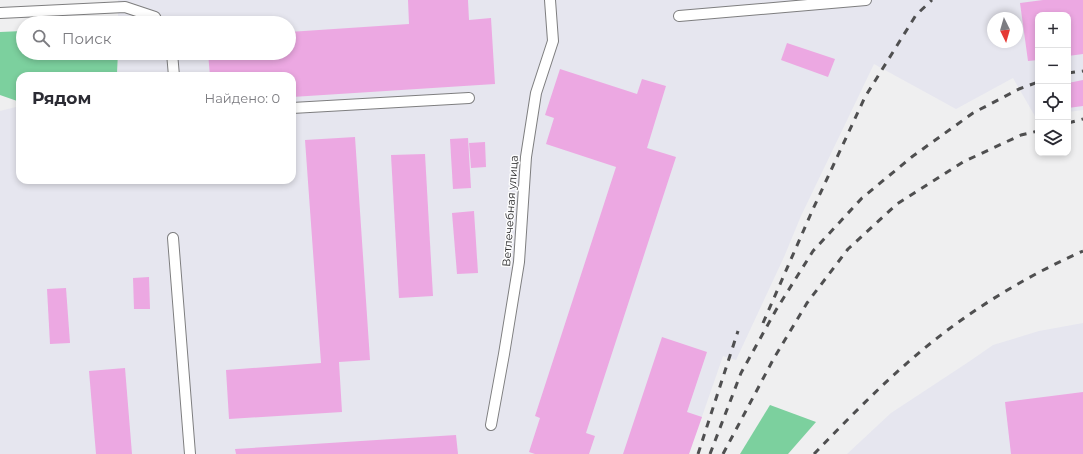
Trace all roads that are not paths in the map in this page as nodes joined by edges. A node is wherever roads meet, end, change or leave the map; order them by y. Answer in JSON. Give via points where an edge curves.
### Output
{"nodes":[{"id":1,"x":550,"y":0,"type":"edge"},
{"id":2,"x":866,"y":0,"type":"edge"},
{"id":3,"x":0,"y":13,"type":"edge"},
{"id":4,"x":150,"y":16,"type":"edge"},
{"id":5,"x":679,"y":16,"type":"dead end"},
{"id":6,"x":173,"y":60,"type":"edge"},
{"id":7,"x":174,"y":72,"type":"edge"},
{"id":8,"x":469,"y":98,"type":"dead end"},
{"id":9,"x":296,"y":108,"type":"edge"},
{"id":10,"x":173,"y":238,"type":"dead end"},
{"id":11,"x":491,"y":425,"type":"dead end"},
{"id":12,"x":190,"y":454,"type":"edge"}],
"edges":[{"from":1,"to":11,"type":"lane","name":"Ветлечебная улица","via":[[553,41],[536,93],[526,156],[519,262]]},
{"from":2,"to":5,"type":"lane"},
{"from":3,"to":4,"type":"lane","via":[[125,7]]},
{"from":6,"to":7,"type":"lane"},
{"from":8,"to":9,"type":"lane"},
{"from":10,"to":12,"type":"lane"}]}
